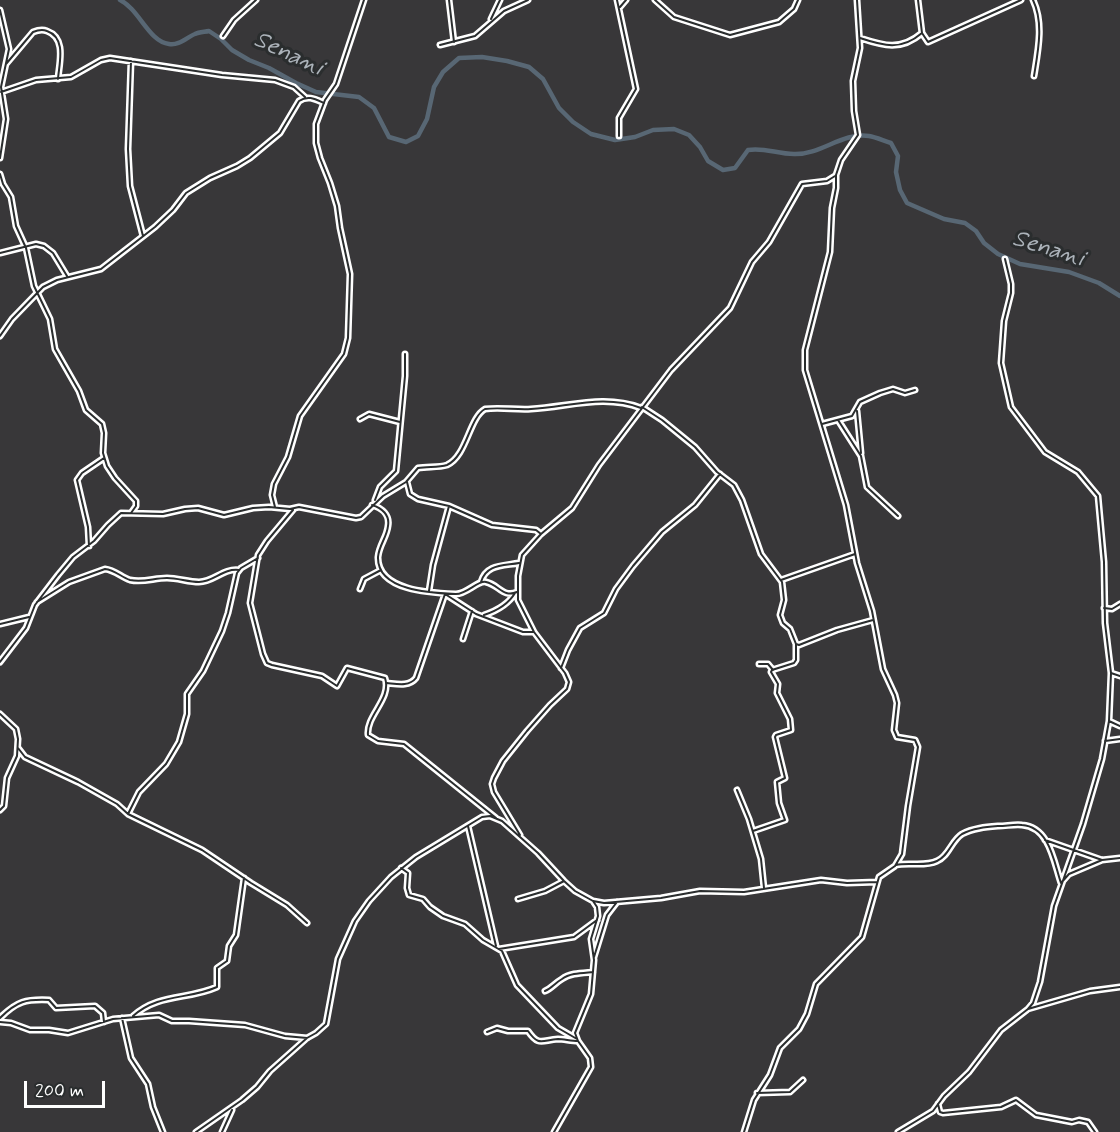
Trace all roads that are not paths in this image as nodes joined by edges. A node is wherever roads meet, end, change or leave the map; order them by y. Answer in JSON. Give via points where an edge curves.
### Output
{"nodes":[{"id":1,"x":256,"y":0,"type":"edge"},
{"id":2,"x":364,"y":0,"type":"edge"},
{"id":3,"x":500,"y":0,"type":"edge"},
{"id":4,"x":528,"y":0,"type":"edge"},
{"id":5,"x":617,"y":0,"type":"edge"},
{"id":6,"x":626,"y":0,"type":"edge"},
{"id":7,"x":655,"y":0,"type":"edge"},
{"id":8,"x":798,"y":0,"type":"edge"},
{"id":9,"x":857,"y":0,"type":"edge"},
{"id":10,"x":918,"y":0,"type":"edge"},
{"id":11,"x":1021,"y":0,"type":"edge"},
{"id":12,"x":1033,"y":0,"type":"edge"},
{"id":13,"x":450,"y":1,"type":"edge"},
{"id":14,"x":620,"y":7,"type":"junction"},
{"id":15,"x":0,"y":10,"type":"edge"},
{"id":16,"x":489,"y":23,"type":"junction"},
{"id":17,"x":922,"y":33,"type":"junction"},
{"id":18,"x":223,"y":36,"type":"dead end"},
{"id":19,"x":860,"y":38,"type":"junction"},
{"id":20,"x":454,"y":42,"type":"junction"},
{"id":21,"x":440,"y":45,"type":"dead end"},
{"id":22,"x":131,"y":61,"type":"junction"},
{"id":23,"x":6,"y":65,"type":"junction"},
{"id":24,"x":1034,"y":76,"type":"dead end"},
{"id":25,"x":58,"y":80,"type":"junction"},
{"id":26,"x":1,"y":92,"type":"edge"},
{"id":27,"x":305,"y":97,"type":"junction"},
{"id":28,"x":324,"y":103,"type":"junction"},
{"id":29,"x":619,"y":136,"type":"dead end"},
{"id":30,"x":0,"y":158,"type":"edge"},
{"id":31,"x":0,"y":174,"type":"edge"},
{"id":32,"x":837,"y":174,"type":"junction"},
{"id":33,"x":143,"y":236,"type":"junction"},
{"id":34,"x":26,"y":248,"type":"junction"},
{"id":35,"x":0,"y":253,"type":"edge"},
{"id":36,"x":1005,"y":259,"type":"dead end"},
{"id":37,"x":67,"y":277,"type":"junction"},
{"id":38,"x":37,"y":292,"type":"junction"},
{"id":39,"x":0,"y":336,"type":"edge"},
{"id":40,"x":405,"y":354,"type":"dead end"},
{"id":41,"x":915,"y":390,"type":"dead end"},
{"id":42,"x":642,"y":407,"type":"junction"},
{"id":43,"x":856,"y":409,"type":"junction"},
{"id":44,"x":360,"y":419,"type":"dead end"},
{"id":45,"x":838,"y":420,"type":"junction"},
{"id":46,"x":400,"y":422,"type":"junction"},
{"id":47,"x":822,"y":424,"type":"junction"},
{"id":48,"x":861,"y":456,"type":"junction"},
{"id":49,"x":104,"y":458,"type":"junction"},
{"id":50,"x":720,"y":474,"type":"junction"},
{"id":51,"x":406,"y":482,"type":"junction"},
{"id":52,"x":373,"y":504,"type":"junction"},
{"id":53,"x":449,"y":506,"type":"junction"},
{"id":54,"x":275,"y":507,"type":"junction"},
{"id":55,"x":294,"y":509,"type":"junction"},
{"id":56,"x":131,"y":513,"type":"junction"},
{"id":57,"x":898,"y":516,"type":"dead end"},
{"id":58,"x":541,"y":534,"type":"junction"},
{"id":59,"x":88,"y":546,"type":"junction"},
{"id":60,"x":855,"y":554,"type":"junction"},
{"id":61,"x":258,"y":558,"type":"junction"},
{"id":62,"x":519,"y":563,"type":"junction"},
{"id":63,"x":238,"y":570,"type":"junction"},
{"id":64,"x":381,"y":570,"type":"junction"},
{"id":65,"x":781,"y":580,"type":"junction"},
{"id":66,"x":481,"y":582,"type":"junction"},
{"id":67,"x":360,"y":589,"type":"dead end"},
{"id":68,"x":429,"y":591,"type":"junction"},
{"id":69,"x":516,"y":593,"type":"junction"},
{"id":70,"x":445,"y":594,"type":"junction"},
{"id":71,"x":36,"y":603,"type":"junction"},
{"id":72,"x":1120,"y":604,"type":"edge"},
{"id":73,"x":1104,"y":608,"type":"junction"},
{"id":74,"x":472,"y":611,"type":"junction"},
{"id":75,"x":482,"y":616,"type":"junction"},
{"id":76,"x":30,"y":617,"type":"junction"},
{"id":77,"x":873,"y":620,"type":"junction"},
{"id":78,"x":0,"y":624,"type":"edge"},
{"id":79,"x":534,"y":632,"type":"junction"},
{"id":80,"x":463,"y":639,"type":"dead end"},
{"id":81,"x":796,"y":644,"type":"junction"},
{"id":82,"x":0,"y":662,"type":"edge"},
{"id":83,"x":759,"y":664,"type":"dead end"},
{"id":84,"x":561,"y":668,"type":"junction"},
{"id":85,"x":773,"y":670,"type":"junction"},
{"id":86,"x":1111,"y":674,"type":"junction"},
{"id":87,"x":1120,"y":676,"type":"edge"},
{"id":88,"x":387,"y":683,"type":"junction"},
{"id":89,"x":0,"y":714,"type":"edge"},
{"id":90,"x":1109,"y":721,"type":"junction"},
{"id":91,"x":1120,"y":726,"type":"edge"},
{"id":92,"x":1120,"y":739,"type":"edge"},
{"id":93,"x":1105,"y":741,"type":"junction"},
{"id":94,"x":18,"y":748,"type":"junction"},
{"id":95,"x":737,"y":790,"type":"dead end"},
{"id":96,"x":0,"y":810,"type":"edge"},
{"id":97,"x":128,"y":814,"type":"junction"},
{"id":98,"x":496,"y":818,"type":"junction"},
{"id":99,"x":468,"y":826,"type":"junction"},
{"id":100,"x":753,"y":831,"type":"junction"},
{"id":101,"x":524,"y":839,"type":"junction"},
{"id":102,"x":1045,"y":840,"type":"junction"},
{"id":103,"x":1074,"y":849,"type":"junction"},
{"id":104,"x":1120,"y":858,"type":"edge"},
{"id":105,"x":1102,"y":860,"type":"junction"},
{"id":106,"x":895,"y":866,"type":"junction"},
{"id":107,"x":401,"y":868,"type":"junction"},
{"id":108,"x":244,"y":878,"type":"junction"},
{"id":109,"x":564,"y":881,"type":"junction"},
{"id":110,"x":877,"y":882,"type":"junction"},
{"id":111,"x":1061,"y":883,"type":"junction"},
{"id":112,"x":764,"y":888,"type":"junction"},
{"id":113,"x":518,"y":899,"type":"dead end"},
{"id":114,"x":594,"y":900,"type":"junction"},
{"id":115,"x":617,"y":902,"type":"junction"},
{"id":116,"x":597,"y":920,"type":"junction"},
{"id":117,"x":307,"y":923,"type":"dead end"},
{"id":118,"x":498,"y":948,"type":"junction"},
{"id":119,"x":594,"y":957,"type":"junction"},
{"id":120,"x":593,"y":972,"type":"junction"},
{"id":121,"x":1120,"y":987,"type":"edge"},
{"id":122,"x":544,"y":991,"type":"dead end"},
{"id":123,"x":1028,"y":1009,"type":"junction"},
{"id":124,"x":133,"y":1016,"type":"junction"},
{"id":125,"x":0,"y":1018,"type":"edge"},
{"id":126,"x":122,"y":1018,"type":"junction"},
{"id":127,"x":0,"y":1022,"type":"edge"},
{"id":128,"x":104,"y":1022,"type":"junction"},
{"id":129,"x":487,"y":1032,"type":"dead end"},
{"id":130,"x":307,"y":1038,"type":"junction"},
{"id":131,"x":577,"y":1040,"type":"junction"},
{"id":132,"x":803,"y":1080,"type":"dead end"},
{"id":133,"x":757,"y":1093,"type":"junction"},
{"id":134,"x":938,"y":1104,"type":"junction"},
{"id":135,"x":232,"y":1108,"type":"junction"},
{"id":136,"x":163,"y":1132,"type":"edge"},
{"id":137,"x":196,"y":1132,"type":"edge"},
{"id":138,"x":222,"y":1132,"type":"edge"},
{"id":139,"x":554,"y":1132,"type":"edge"},
{"id":140,"x":744,"y":1132,"type":"edge"},
{"id":141,"x":898,"y":1132,"type":"edge"},
{"id":142,"x":1095,"y":1132,"type":"edge"}],
"edges":[{"from":1,"to":18,"type":"street"},
{"from":2,"to":28,"type":"street","via":[[339,76]]},
{"from":3,"to":16,"type":"street"},
{"from":4,"to":16,"type":"street"},
{"from":5,"to":14,"type":"street"},
{"from":6,"to":14,"type":"street"},
{"from":7,"to":8,"type":"street","via":[[674,17],[730,35],[779,22]]},
{"from":9,"to":19,"type":"street"},
{"from":10,"to":17,"type":"street"},
{"from":11,"to":17,"type":"street","via":[[930,42]]},
{"from":12,"to":24,"type":"street","via":[[1039,29]]},
{"from":13,"to":20,"type":"street"},
{"from":14,"to":29,"type":"street","via":[[636,89],[619,118]]},
{"from":15,"to":23,"type":"street","via":[[8,41]]},
{"from":16,"to":20,"type":"street","via":[[478,34]]},
{"from":17,"to":19,"type":"street","via":[[908,42],[890,46]]},
{"from":19,"to":32,"type":"street","via":[[854,81],[858,135],[841,160]]},
{"from":20,"to":21,"type":"street"},
{"from":22,"to":25,"type":"street","via":[[101,60]]},
{"from":22,"to":27,"type":"street","via":[[275,80],[294,87]]},
{"from":22,"to":33,"type":"street","via":[[129,167]]},
{"from":23,"to":25,"type":"street","via":[[33,32],[45,30],[60,45]]},
{"from":23,"to":26,"type":"street"},
{"from":25,"to":26,"type":"street","via":[[36,80]]},
{"from":26,"to":30,"type":"street","via":[[6,119]]},
{"from":27,"to":28,"type":"street"},
{"from":27,"to":33,"type":"street","via":[[276,137],[243,162],[186,193]]},
{"from":28,"to":54,"type":"street","via":[[316,124],[316,143],[337,206],[350,274],[348,338],[344,354],[300,416],[288,457],[274,484]]},
{"from":31,"to":34,"type":"street"},
{"from":32,"to":42,"type":"street","via":[[827,181],[802,184],[769,242],[752,262],[730,308]]},
{"from":32,"to":47,"type":"street","via":[[829,259],[804,350],[805,370]]},
{"from":33,"to":37,"type":"street","via":[[101,269]]},
{"from":34,"to":35,"type":"street"},
{"from":34,"to":37,"type":"street","via":[[36,244],[48,249]]},
{"from":34,"to":38,"type":"street"},
{"from":36,"to":73,"type":"street","via":[[1011,293],[1001,363],[1008,401],[1045,452],[1073,468],[1096,492],[1104,553]]},
{"from":37,"to":38,"type":"street"},
{"from":38,"to":39,"type":"street"},
{"from":38,"to":49,"type":"street","via":[[50,319],[56,349],[83,405],[102,424]]},
{"from":40,"to":46,"type":"street"},
{"from":41,"to":43,"type":"street","via":[[880,393],[863,400]]},
{"from":42,"to":50,"type":"street","via":[[695,447]]},
{"from":42,"to":51,"type":"street","via":[[618,401],[593,401],[530,409],[485,409],[478,414],[451,463],[420,467]]},
{"from":42,"to":58,"type":"street","via":[[572,508]]},
{"from":43,"to":45,"type":"street","via":[[852,416]]},
{"from":43,"to":48,"type":"street"},
{"from":44,"to":46,"type":"street","via":[[369,414]]},
{"from":45,"to":47,"type":"street"},
{"from":45,"to":48,"type":"street"},
{"from":46,"to":52,"type":"street","via":[[396,471],[380,487]]},
{"from":47,"to":60,"type":"street","via":[[846,505]]},
{"from":48,"to":57,"type":"street","via":[[867,487]]},
{"from":49,"to":56,"type":"street","via":[[111,473],[136,501]]},
{"from":49,"to":59,"type":"street","via":[[77,480],[88,527]]},
{"from":50,"to":65,"type":"street","via":[[738,491],[761,554]]},
{"from":50,"to":84,"type":"street","via":[[695,505],[662,532],[633,566],[604,613],[580,628]]},
{"from":51,"to":52,"type":"street"},
{"from":51,"to":53,"type":"street","via":[[413,496]]},
{"from":52,"to":55,"type":"street","via":[[356,518]]},
{"from":52,"to":64,"type":"street","via":[[383,511],[389,524],[379,549]]},
{"from":53,"to":58,"type":"street","via":[[492,525],[536,530]]},
{"from":53,"to":68,"type":"street"},
{"from":54,"to":55,"type":"street"},
{"from":54,"to":56,"type":"street","via":[[224,515],[198,508],[163,514]]},
{"from":55,"to":61,"type":"street"},
{"from":56,"to":59,"type":"street","via":[[120,514]]},
{"from":58,"to":62,"type":"street"},
{"from":59,"to":71,"type":"street","via":[[73,557]]},
{"from":60,"to":65,"type":"street"},
{"from":60,"to":77,"type":"street"},
{"from":61,"to":63,"type":"street"},
{"from":61,"to":88,"type":"street","via":[[250,603],[267,663],[322,676],[337,686],[350,668],[379,675]]},
{"from":62,"to":66,"type":"street","via":[[491,568]]},
{"from":62,"to":69,"type":"street"},
{"from":63,"to":71,"type":"street","via":[[199,582],[169,578],[138,581],[105,569],[69,582]]},
{"from":63,"to":97,"type":"street","via":[[222,631],[187,694],[187,714],[179,742],[166,764],[139,792]]},
{"from":64,"to":67,"type":"street","via":[[364,579]]},
{"from":64,"to":68,"type":"street","via":[[398,585]]},
{"from":65,"to":81,"type":"street","via":[[784,600],[780,615]]},
{"from":66,"to":69,"type":"street","via":[[506,594]]},
{"from":66,"to":70,"type":"street","via":[[462,594]]},
{"from":68,"to":70,"type":"street"},
{"from":69,"to":75,"type":"street","via":[[501,608]]},
{"from":69,"to":79,"type":"street"},
{"from":70,"to":74,"type":"street"},
{"from":70,"to":88,"type":"street","via":[[416,678],[406,684]]},
{"from":71,"to":76,"type":"street"},
{"from":72,"to":73,"type":"street"},
{"from":73,"to":86,"type":"street"},
{"from":74,"to":75,"type":"street"},
{"from":74,"to":80,"type":"street"},
{"from":75,"to":79,"type":"street","via":[[523,632]]},
{"from":76,"to":78,"type":"street"},
{"from":76,"to":82,"type":"street"},
{"from":77,"to":81,"type":"street"},
{"from":77,"to":106,"type":"street","via":[[885,675],[897,703],[895,735],[915,741],[918,747],[902,854]]},
{"from":79,"to":84,"type":"street"},
{"from":81,"to":85,"type":"street","via":[[794,663]]},
{"from":83,"to":85,"type":"street","via":[[768,664]]},
{"from":84,"to":101,"type":"street","via":[[568,677],[567,688],[503,761],[492,783],[507,816]]},
{"from":85,"to":100,"type":"street","via":[[776,691],[792,725],[791,730],[775,738],[785,778],[777,782],[785,820]]},
{"from":86,"to":87,"type":"street"},
{"from":86,"to":90,"type":"street"},
{"from":88,"to":98,"type":"street","via":[[368,735],[378,741],[404,744]]},
{"from":89,"to":94,"type":"street","via":[[16,729]]},
{"from":90,"to":91,"type":"street"},
{"from":90,"to":93,"type":"street"},
{"from":92,"to":93,"type":"street"},
{"from":93,"to":103,"type":"street"},
{"from":94,"to":96,"type":"street"},
{"from":94,"to":97,"type":"street","via":[[22,756],[78,782]]},
{"from":95,"to":100,"type":"street"},
{"from":97,"to":108,"type":"street","via":[[202,850]]},
{"from":98,"to":99,"type":"street","via":[[482,817]]},
{"from":98,"to":101,"type":"street"},
{"from":99,"to":107,"type":"street"},
{"from":99,"to":118,"type":"street"},
{"from":100,"to":112,"type":"street"},
{"from":101,"to":109,"type":"street"},
{"from":102,"to":103,"type":"street"},
{"from":102,"to":106,"type":"street","via":[[1024,825],[981,828],[962,834],[938,861]]},
{"from":102,"to":111,"type":"street"},
{"from":103,"to":105,"type":"street"},
{"from":103,"to":111,"type":"street"},
{"from":104,"to":105,"type":"street"},
{"from":105,"to":111,"type":"street","via":[[1069,874]]},
{"from":106,"to":110,"type":"street"},
{"from":107,"to":118,"type":"street","via":[[408,873],[409,895],[426,900],[433,909],[465,924]]},
{"from":107,"to":130,"type":"street","via":[[355,921],[338,959],[328,1020]]},
{"from":108,"to":117,"type":"street","via":[[287,905]]},
{"from":108,"to":124,"type":"street","via":[[236,935],[229,946],[227,961],[217,968],[217,987],[158,1000]]},
{"from":109,"to":113,"type":"street"},
{"from":109,"to":114,"type":"street"},
{"from":110,"to":112,"type":"street","via":[[821,880]]},
{"from":110,"to":133,"type":"street","via":[[862,937],[816,984],[799,1029],[782,1044],[770,1075]]},
{"from":111,"to":123,"type":"street","via":[[1040,982]]},
{"from":112,"to":115,"type":"street","via":[[744,892],[700,891]]},
{"from":114,"to":115,"type":"street"},
{"from":114,"to":116,"type":"street"},
{"from":115,"to":119,"type":"street","via":[[607,915]]},
{"from":116,"to":118,"type":"street","via":[[574,937]]},
{"from":116,"to":119,"type":"street","via":[[591,939]]},
{"from":118,"to":131,"type":"street","via":[[517,985],[558,1028]]},
{"from":119,"to":120,"type":"street"},
{"from":120,"to":122,"type":"street","via":[[570,975]]},
{"from":120,"to":131,"type":"street","via":[[591,994],[576,1029]]},
{"from":121,"to":123,"type":"street","via":[[1090,991]]},
{"from":123,"to":134,"type":"street","via":[[1001,1030]]},
{"from":124,"to":126,"type":"street"},
{"from":124,"to":130,"type":"street","via":[[159,1015],[172,1021],[245,1025]]},
{"from":125,"to":128,"type":"street","via":[[22,1001],[41,1000],[50,1001],[57,1008],[95,1006],[104,1013]]},
{"from":126,"to":128,"type":"street"},
{"from":126,"to":136,"type":"street","via":[[132,1058],[148,1084]]},
{"from":127,"to":128,"type":"street","via":[[30,1030],[68,1033]]},
{"from":129,"to":131,"type":"street","via":[[499,1028],[528,1031],[538,1042]]},
{"from":130,"to":135,"type":"street"},
{"from":131,"to":139,"type":"street","via":[[590,1058],[591,1067]]},
{"from":132,"to":133,"type":"street","via":[[790,1092]]},
{"from":133,"to":140,"type":"street"},
{"from":134,"to":141,"type":"street","via":[[932,1112]]},
{"from":134,"to":142,"type":"street","via":[[943,1113],[1001,1107],[1016,1101],[1036,1115],[1088,1122]]},
{"from":135,"to":137,"type":"street"},
{"from":135,"to":138,"type":"street"}]}
